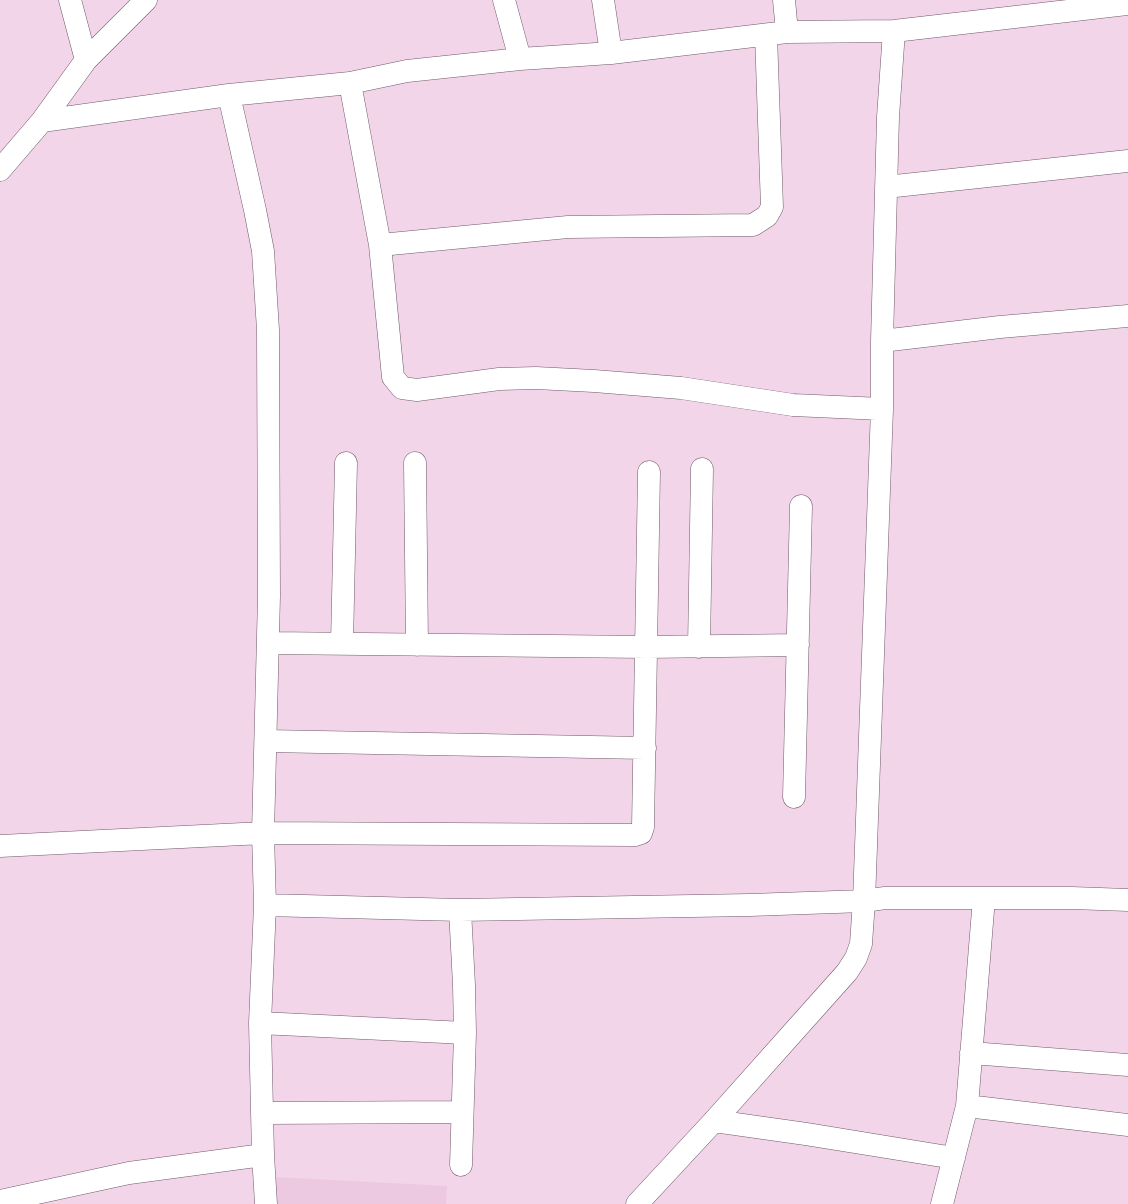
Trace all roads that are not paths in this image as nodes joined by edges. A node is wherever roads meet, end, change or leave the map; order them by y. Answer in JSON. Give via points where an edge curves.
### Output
{"nodes":[{"id":1,"x":70,"y":0,"type":"edge"},
{"id":2,"x":146,"y":0,"type":"edge"},
{"id":3,"x":504,"y":0,"type":"edge"},
{"id":4,"x":603,"y":0,"type":"edge"},
{"id":5,"x":784,"y":0,"type":"edge"},
{"id":6,"x":1128,"y":4,"type":"edge"},
{"id":7,"x":894,"y":31,"type":"junction"},
{"id":8,"x":777,"y":34,"type":"junction"},
{"id":9,"x":611,"y":52,"type":"junction"},
{"id":10,"x":86,"y":60,"type":"junction"},
{"id":11,"x":520,"y":60,"type":"junction"},
{"id":12,"x":350,"y":83,"type":"junction"},
{"id":13,"x":228,"y":95,"type":"junction"},
{"id":14,"x":42,"y":121,"type":"junction"},
{"id":15,"x":1128,"y":161,"type":"edge"},
{"id":16,"x":0,"y":170,"type":"edge"},
{"id":17,"x":886,"y":188,"type":"junction"},
{"id":18,"x":380,"y":245,"type":"junction"},
{"id":19,"x":1128,"y":316,"type":"edge"},
{"id":20,"x":882,"y":341,"type":"junction"},
{"id":21,"x":882,"y":409,"type":"junction"},
{"id":22,"x":346,"y":463,"type":"dead end"},
{"id":23,"x":415,"y":463,"type":"dead end"},
{"id":24,"x":702,"y":469,"type":"dead end"},
{"id":25,"x":649,"y":472,"type":"dead end"},
{"id":26,"x":801,"y":506,"type":"dead end"},
{"id":27,"x":268,"y":644,"type":"junction"},
{"id":28,"x":342,"y":644,"type":"junction"},
{"id":29,"x":417,"y":645,"type":"junction"},
{"id":30,"x":798,"y":646,"type":"junction"},
{"id":31,"x":647,"y":647,"type":"junction"},
{"id":32,"x":699,"y":647,"type":"junction"},
{"id":33,"x":266,"y":741,"type":"junction"},
{"id":34,"x":645,"y":748,"type":"junction"},
{"id":35,"x":794,"y":797,"type":"dead end"},
{"id":36,"x":263,"y":833,"type":"junction"},
{"id":37,"x":0,"y":846,"type":"edge"},
{"id":38,"x":984,"y":898,"type":"junction"},
{"id":39,"x":1128,"y":900,"type":"edge"},
{"id":40,"x":864,"y":901,"type":"junction"},
{"id":41,"x":265,"y":905,"type":"junction"},
{"id":42,"x":460,"y":910,"type":"junction"},
{"id":43,"x":260,"y":1023,"type":"junction"},
{"id":44,"x":465,"y":1033,"type":"junction"},
{"id":45,"x":971,"y":1053,"type":"junction"},
{"id":46,"x":1128,"y":1065,"type":"edge"},
{"id":47,"x":967,"y":1106,"type":"junction"},
{"id":48,"x":462,"y":1112,"type":"junction"},
{"id":49,"x":262,"y":1113,"type":"junction"},
{"id":50,"x":714,"y":1121,"type":"junction"},
{"id":51,"x":1128,"y":1125,"type":"edge"},
{"id":52,"x":263,"y":1155,"type":"junction"},
{"id":53,"x":954,"y":1158,"type":"junction"},
{"id":54,"x":461,"y":1165,"type":"dead end"},
{"id":55,"x":0,"y":1201,"type":"edge"},
{"id":56,"x":266,"y":1204,"type":"edge"},
{"id":57,"x":637,"y":1204,"type":"edge"},
{"id":58,"x":942,"y":1204,"type":"edge"}],
"edges":[{"from":1,"to":10,"type":"street"},
{"from":2,"to":10,"type":"street"},
{"from":3,"to":11,"type":"street"},
{"from":4,"to":9,"type":"street"},
{"from":5,"to":8,"type":"street"},
{"from":6,"to":7,"type":"street"},
{"from":7,"to":8,"type":"street"},
{"from":7,"to":17,"type":"street"},
{"from":8,"to":9,"type":"street"},
{"from":8,"to":18,"type":"street","via":[[772,207],[767,216],[753,225],[568,226]]},
{"from":9,"to":11,"type":"street"},
{"from":10,"to":14,"type":"street"},
{"from":11,"to":12,"type":"street","via":[[407,71]]},
{"from":12,"to":13,"type":"street"},
{"from":12,"to":18,"type":"street"},
{"from":13,"to":14,"type":"street"},
{"from":13,"to":27,"type":"street","via":[[256,210],[263,251],[268,330]]},
{"from":14,"to":16,"type":"street"},
{"from":15,"to":17,"type":"street"},
{"from":17,"to":20,"type":"street"},
{"from":18,"to":21,"type":"street","via":[[394,377],[402,388],[417,390],[499,378],[536,378],[681,388],[793,405]]},
{"from":19,"to":20,"type":"street"},
{"from":20,"to":21,"type":"street"},
{"from":21,"to":40,"type":"street"},
{"from":22,"to":28,"type":"street"},
{"from":23,"to":29,"type":"street"},
{"from":24,"to":32,"type":"street"},
{"from":25,"to":31,"type":"street"},
{"from":26,"to":30,"type":"street"},
{"from":27,"to":28,"type":"street"},
{"from":27,"to":33,"type":"street"},
{"from":28,"to":29,"type":"street"},
{"from":29,"to":31,"type":"street"},
{"from":30,"to":32,"type":"street"},
{"from":30,"to":35,"type":"street"},
{"from":31,"to":32,"type":"street"},
{"from":31,"to":34,"type":"street"},
{"from":33,"to":34,"type":"street"},
{"from":33,"to":36,"type":"street"},
{"from":34,"to":36,"type":"street","via":[[643,827],[641,833],[635,835]]},
{"from":36,"to":37,"type":"street"},
{"from":36,"to":41,"type":"street"},
{"from":38,"to":39,"type":"street"},
{"from":38,"to":40,"type":"street","via":[[885,898]]},
{"from":38,"to":45,"type":"street"},
{"from":40,"to":42,"type":"street"},
{"from":40,"to":50,"type":"street","via":[[861,944],[847,972]]},
{"from":41,"to":42,"type":"street"},
{"from":41,"to":43,"type":"street"},
{"from":42,"to":44,"type":"street"},
{"from":43,"to":44,"type":"street"},
{"from":43,"to":49,"type":"street"},
{"from":44,"to":48,"type":"street"},
{"from":45,"to":46,"type":"street"},
{"from":45,"to":47,"type":"street"},
{"from":47,"to":51,"type":"street"},
{"from":47,"to":53,"type":"street"},
{"from":48,"to":49,"type":"street"},
{"from":48,"to":54,"type":"street"},
{"from":49,"to":52,"type":"street"},
{"from":50,"to":53,"type":"street"},
{"from":50,"to":57,"type":"street"},
{"from":52,"to":55,"type":"street","via":[[129,1173]]},
{"from":52,"to":56,"type":"street"},
{"from":53,"to":58,"type":"street"}]}
